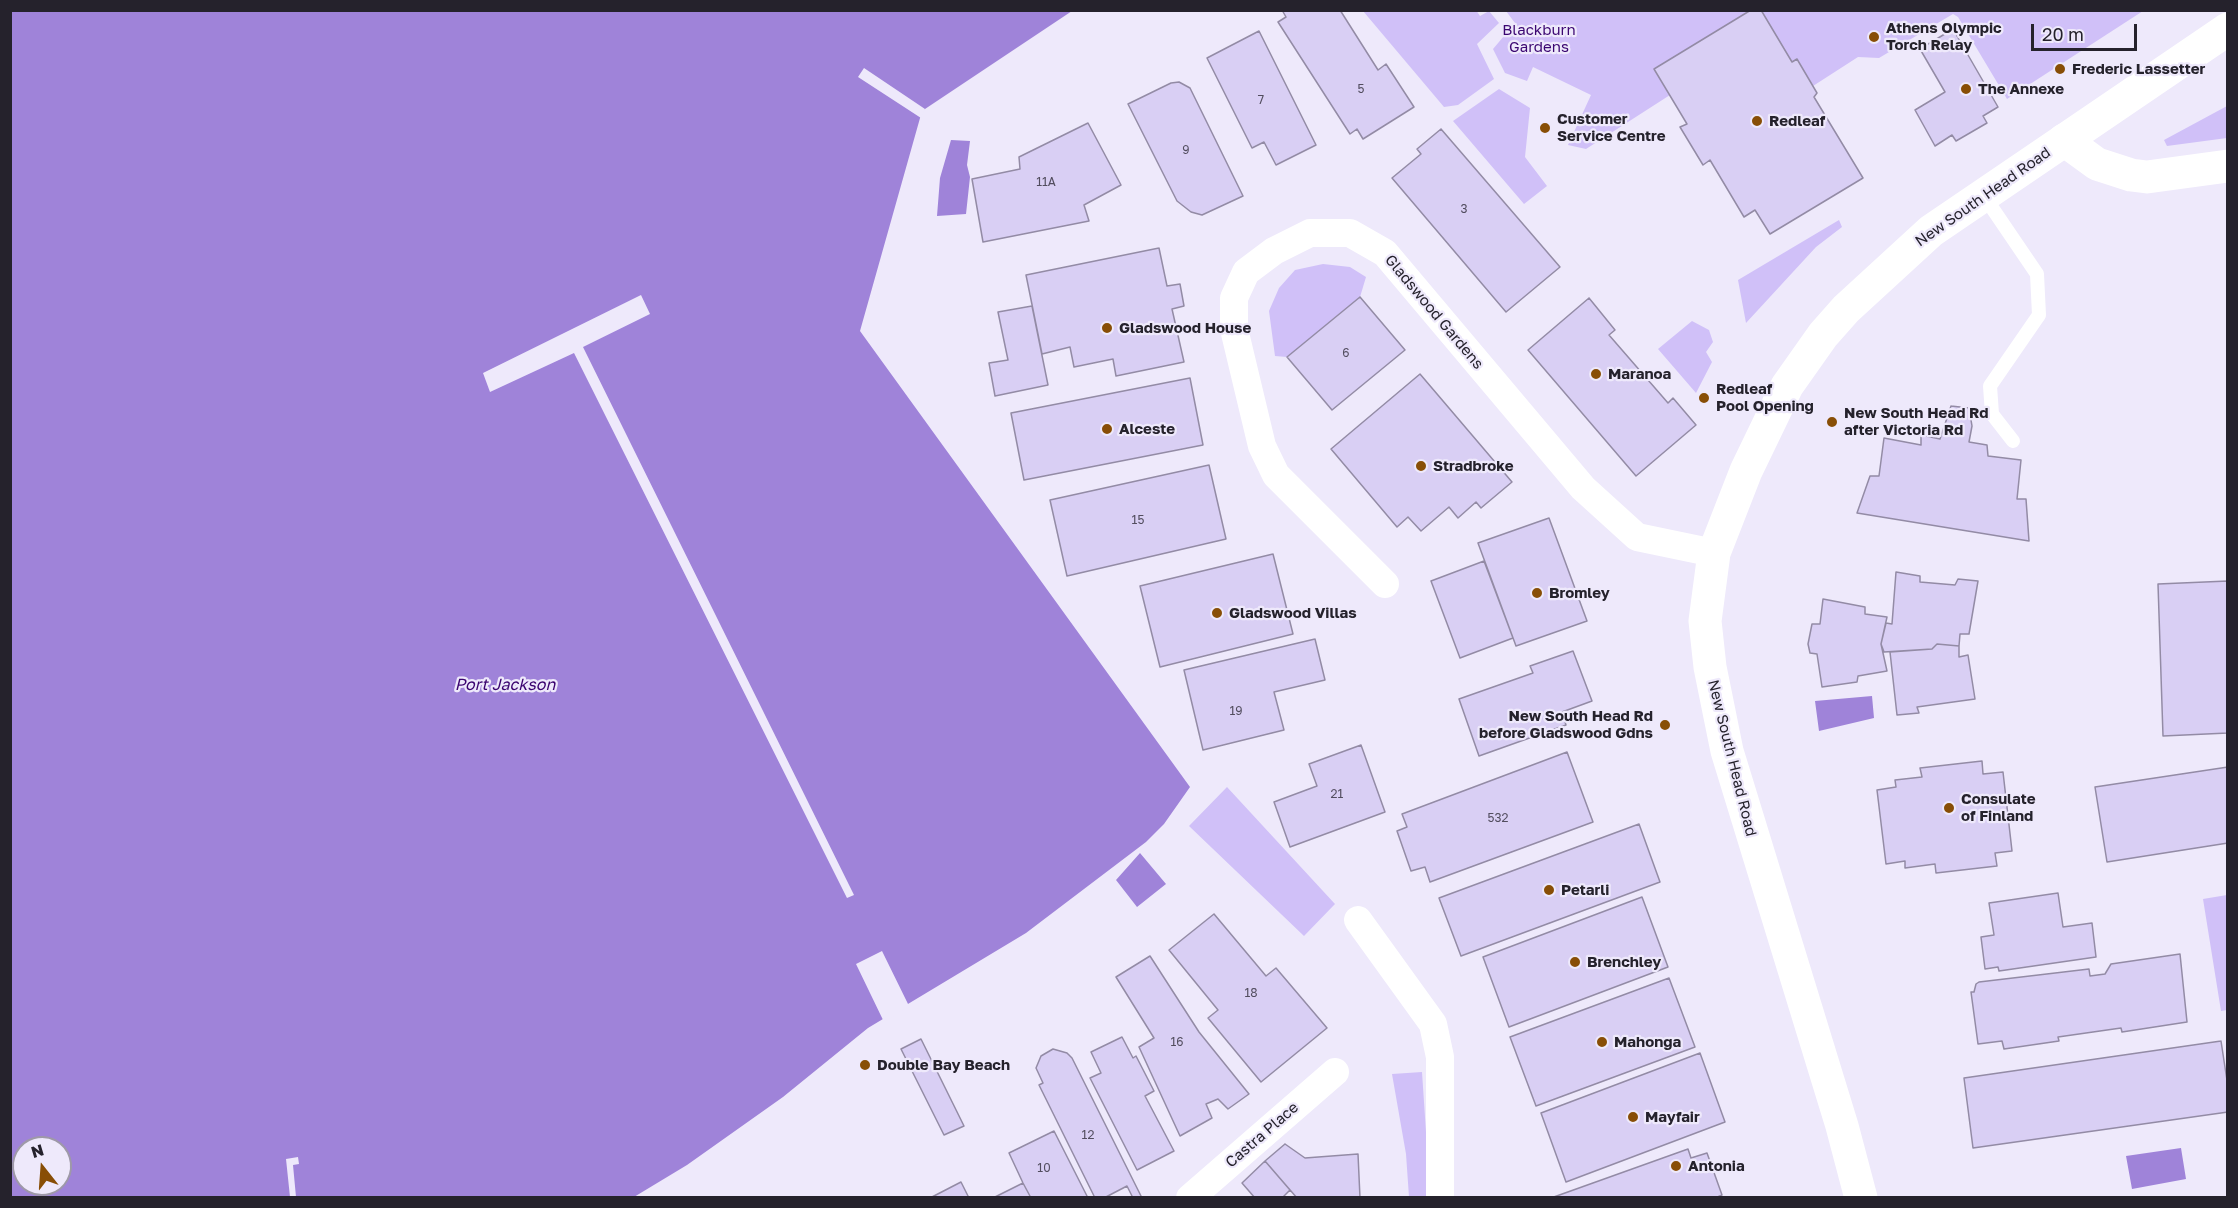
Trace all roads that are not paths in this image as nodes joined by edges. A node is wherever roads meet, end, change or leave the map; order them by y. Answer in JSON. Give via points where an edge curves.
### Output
{"nodes":[{"id":1,"x":2228,"y":29,"type":"edge"},
{"id":2,"x":2064,"y":140,"type":"junction"},
{"id":3,"x":2228,"y":166,"type":"edge"},
{"id":4,"x":1984,"y":196,"type":"junction"},
{"id":5,"x":2013,"y":441,"type":"dead end"},
{"id":6,"x":1714,"y":553,"type":"junction"},
{"id":7,"x":1385,"y":584,"type":"dead end"},
{"id":8,"x":1358,"y":920,"type":"dead end"},
{"id":9,"x":1335,"y":1072,"type":"dead end"},
{"id":10,"x":1190,"y":1197,"type":"edge"},
{"id":11,"x":1440,"y":1197,"type":"edge"},
{"id":12,"x":1861,"y":1197,"type":"edge"}],
"edges":[{"from":1,"to":2,"type":"main road","name":"New South Head Road"},
{"from":2,"to":3,"type":"main road","via":[[2097,164],[2131,175],[2147,177]]},
{"from":2,"to":4,"type":"main road","name":"New South Head Road"},
{"from":4,"to":5,"type":"lane","via":[[2037,274],[2038,315],[1990,386],[1992,414]]},
{"from":4,"to":6,"type":"main road","name":"New South Head Road","via":[[1931,231],[1869,285],[1822,335],[1787,386],[1746,471]]},
{"from":6,"to":7,"type":"street","name":"Gladswood Gardens","via":[[1637,537],[1583,488],[1385,253],[1350,233],[1310,233],[1274,251],[1246,272],[1234,298],[1234,330],[1262,446],[1276,474]]},
{"from":6,"to":12,"type":"main road","name":"New South Head Road","via":[[1705,621],[1719,716],[1743,811]]},
{"from":8,"to":11,"type":"street","via":[[1433,1024],[1440,1057]]},
{"from":9,"to":10,"type":"street","name":"Castra Place"}]}
